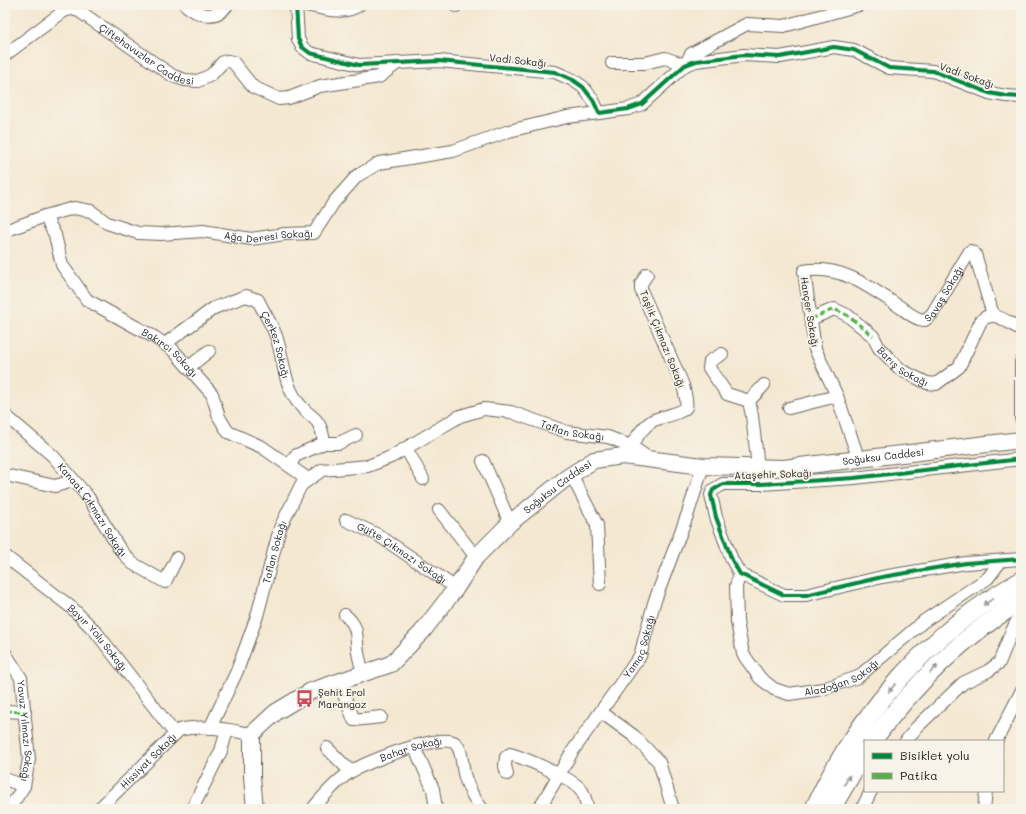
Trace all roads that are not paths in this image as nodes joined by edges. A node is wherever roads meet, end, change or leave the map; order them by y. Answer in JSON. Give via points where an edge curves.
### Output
{"nodes":[{"id":1,"x":186,"y":5,"type":"edge"},
{"id":2,"x":227,"y":5,"type":"edge"},
{"id":3,"x":296,"y":5,"type":"edge"},
{"id":4,"x":306,"y":5,"type":"edge"},
{"id":5,"x":359,"y":5,"type":"edge"},
{"id":6,"x":860,"y":5,"type":"edge"},
{"id":7,"x":5,"y":55,"type":"edge"},
{"id":8,"x":399,"y":62,"type":"junction"},
{"id":9,"x":612,"y":63,"type":"dead end"},
{"id":10,"x":686,"y":65,"type":"junction"},
{"id":11,"x":1021,"y":97,"type":"edge"},
{"id":12,"x":599,"y":113,"type":"junction"},
{"id":13,"x":46,"y":216,"type":"junction"},
{"id":14,"x":5,"y":232,"type":"edge"},
{"id":15,"x":804,"y":271,"type":"joint"},
{"id":16,"x":647,"y":274,"type":"dead end"},
{"id":17,"x":993,"y":314,"type":"junction"},
{"id":18,"x":811,"y":319,"type":"junction"},
{"id":19,"x":1021,"y":329,"type":"edge"},
{"id":20,"x":165,"y":344,"type":"junction"},
{"id":21,"x":209,"y":351,"type":"dead end"},
{"id":22,"x":722,"y":354,"type":"dead end"},
{"id":23,"x":1021,"y":362,"type":"edge"},
{"id":24,"x":189,"y":367,"type":"junction"},
{"id":25,"x":764,"y":386,"type":"dead end"},
{"id":26,"x":837,"y":396,"type":"junction"},
{"id":27,"x":749,"y":401,"type":"junction"},
{"id":28,"x":789,"y":408,"type":"dead end"},
{"id":29,"x":5,"y":414,"type":"edge"},
{"id":30,"x":1021,"y":418,"type":"edge"},
{"id":31,"x":356,"y":435,"type":"dead end"},
{"id":32,"x":1021,"y":440,"type":"edge"},
{"id":33,"x":324,"y":443,"type":"junction"},
{"id":34,"x":631,"y":446,"type":"junction"},
{"id":35,"x":406,"y":448,"type":"junction"},
{"id":36,"x":648,"y":458,"type":"junction"},
{"id":37,"x":1021,"y":459,"type":"edge"},
{"id":38,"x":859,"y":460,"type":"junction"},
{"id":39,"x":483,"y":461,"type":"dead end"},
{"id":40,"x":290,"y":466,"type":"junction"},
{"id":41,"x":703,"y":466,"type":"junction"},
{"id":42,"x":758,"y":467,"type":"junction"},
{"id":43,"x":571,"y":474,"type":"junction"},
{"id":44,"x":5,"y":475,"type":"edge"},
{"id":45,"x":308,"y":479,"type":"junction"},
{"id":46,"x":423,"y":479,"type":"dead end"},
{"id":47,"x":73,"y":481,"type":"junction"},
{"id":48,"x":439,"y":510,"type":"dead end"},
{"id":49,"x":346,"y":520,"type":"dead end"},
{"id":50,"x":510,"y":523,"type":"junction"},
{"id":51,"x":5,"y":556,"type":"edge"},
{"id":52,"x":476,"y":557,"type":"junction"},
{"id":53,"x":177,"y":558,"type":"dead end"},
{"id":54,"x":1021,"y":559,"type":"edge"},
{"id":55,"x":1000,"y":562,"type":"junction"},
{"id":56,"x":740,"y":574,"type":"junction"},
{"id":57,"x":1021,"y":581,"type":"edge"},
{"id":58,"x":600,"y":584,"type":"dead end"},
{"id":59,"x":456,"y":588,"type":"junction"},
{"id":60,"x":1021,"y":601,"type":"edge"},
{"id":61,"x":345,"y":614,"type":"dead end"},
{"id":62,"x":1021,"y":618,"type":"edge"},
{"id":63,"x":5,"y":653,"type":"edge"},
{"id":64,"x":364,"y":674,"type":"junction"},
{"id":65,"x":339,"y":682,"type":"junction"},
{"id":66,"x":1021,"y":692,"type":"edge"},
{"id":67,"x":5,"y":711,"type":"edge"},
{"id":68,"x":25,"y":712,"type":"junction"},
{"id":69,"x":601,"y":712,"type":"junction"},
{"id":70,"x":381,"y":717,"type":"dead end"},
{"id":71,"x":210,"y":728,"type":"junction"},
{"id":72,"x":227,"y":730,"type":"junction"},
{"id":73,"x":175,"y":734,"type":"junction"},
{"id":74,"x":252,"y":734,"type":"junction"},
{"id":75,"x":873,"y":740,"type":"edge"},
{"id":76,"x":907,"y":740,"type":"edge"},
{"id":77,"x":997,"y":740,"type":"edge"},
{"id":78,"x":414,"y":746,"type":"junction"},
{"id":79,"x":327,"y":748,"type":"dead end"},
{"id":80,"x":864,"y":753,"type":"edge"},
{"id":81,"x":350,"y":772,"type":"junction"},
{"id":82,"x":507,"y":774,"type":"dead end"},
{"id":83,"x":558,"y":775,"type":"junction"},
{"id":84,"x":5,"y":779,"type":"edge"},
{"id":85,"x":24,"y":786,"type":"junction"},
{"id":86,"x":870,"y":792,"type":"edge"},
{"id":87,"x":986,"y":792,"type":"edge"},
{"id":88,"x":9,"y":809,"type":"edge"},
{"id":89,"x":99,"y":809,"type":"edge"},
{"id":90,"x":192,"y":809,"type":"edge"},
{"id":91,"x":255,"y":809,"type":"edge"},
{"id":92,"x":313,"y":809,"type":"edge"},
{"id":93,"x":436,"y":809,"type":"edge"},
{"id":94,"x":482,"y":809,"type":"edge"},
{"id":95,"x":539,"y":809,"type":"edge"},
{"id":96,"x":588,"y":809,"type":"edge"},
{"id":97,"x":673,"y":809,"type":"edge"},
{"id":98,"x":814,"y":809,"type":"edge"},
{"id":99,"x":831,"y":809,"type":"edge"},
{"id":100,"x":862,"y":809,"type":"edge"},
{"id":101,"x":984,"y":809,"type":"edge"}],
"edges":[{"from":1,"to":2,"type":"street","via":[[202,14],[214,15],[223,12]]},
{"from":3,"to":8,"type":"street","name":"Vadi Sokağı","via":[[298,39],[302,47],[310,53],[358,65]]},
{"from":4,"to":5,"type":"street","via":[[346,10]]},
{"from":6,"to":10,"type":"street","via":[[784,26],[747,24],[691,54]]},
{"from":7,"to":8,"type":"street","name":"Çiftehavuzlar Caddesi","via":[[64,11],[72,9],[79,10],[173,76],[198,81],[211,75],[223,62],[233,62],[253,87],[279,99],[289,98],[320,86],[379,77]]},
{"from":8,"to":12,"type":"street","name":"Vadi Sokağı","via":[[439,61],[555,72],[583,87]]},
{"from":9,"to":10,"type":"street","via":[[645,63],[665,58]]},
{"from":10,"to":11,"type":"street","name":"Vadi Sokağı","via":[[717,57],[744,55],[774,58],[841,47],[854,50],[888,68],[933,71],[989,92]]},
{"from":10,"to":12,"type":"street","name":"Vadi Sokağı","via":[[642,104],[628,109]]},
{"from":12,"to":13,"type":"street","name":"Ağa Deresi Sokağı","via":[[567,117],[509,131],[453,151],[379,163],[357,176],[334,202],[314,233],[251,239],[203,231],[138,233],[107,223],[91,211],[74,208]]},
{"from":13,"to":14,"type":"street","name":"Ağa Deresi Sokağı"},
{"from":13,"to":20,"type":"street","name":"Bakırcı Sokağı","via":[[55,235],[62,264],[87,300]]},
{"from":15,"to":17,"type":"street","name":"Savaş Sokağı","via":[[831,270],[860,281],[924,320],[932,314],[970,251],[975,254]]},
{"from":15,"to":18,"type":"street","name":"Hançer Sokağı"},
{"from":16,"to":34,"type":"street","name":"Taşlık Çıkmazı Sokağı","via":[[641,290],[683,385],[686,407],[682,411],[651,421],[642,429]]},
{"from":17,"to":18,"type":"street","name":"Barış Sokağı","via":[[981,321],[958,367],[936,384],[927,383],[901,370],[879,348],[873,336],[847,315],[834,309]]},
{"from":17,"to":19,"type":"street"},
{"from":18,"to":26,"type":"street","name":"Hançer Sokağı","via":[[815,349]]},
{"from":20,"to":24,"type":"street","name":"Bakırcı Sokağı"},
{"from":20,"to":33,"type":"street","name":"Çerkez Sokağı","via":[[214,308],[246,296],[258,300],[277,338],[288,383],[295,398],[321,426]]},
{"from":21,"to":24,"type":"street"},
{"from":22,"to":27,"type":"street","via":[[710,361],[709,368],[727,394]]},
{"from":23,"to":30,"type":"street"},
{"from":24,"to":40,"type":"street","name":"Bakırcı Sokağı","via":[[212,394],[219,417],[228,432],[262,447]]},
{"from":25,"to":27,"type":"street"},
{"from":26,"to":28,"type":"street"},
{"from":26,"to":38,"type":"street","name":"Hançer Sokağı"},
{"from":27,"to":42,"type":"street"},
{"from":29,"to":47,"type":"street","name":"Kanaat Çıkmazı Sokağı","via":[[53,456]]},
{"from":31,"to":33,"type":"street","via":[[339,443]]},
{"from":32,"to":38,"type":"main road","name":"Soğuksu Caddesi"},
{"from":33,"to":40,"type":"street","via":[[295,456]]},
{"from":34,"to":35,"type":"street","name":"Taflan Sokağı","via":[[608,437],[567,432],[511,412],[484,410],[460,416]]},
{"from":34,"to":36,"type":"street","name":"Taflan Sokağı"},
{"from":35,"to":45,"type":"street","name":"Taflan Sokağı","via":[[368,466],[322,470]]},
{"from":35,"to":46,"type":"street"},
{"from":36,"to":41,"type":"main road","name":"Soğuksu Caddesi"},
{"from":36,"to":43,"type":"main road","name":"Soğuksu Caddesi","via":[[623,456],[594,460]]},
{"from":37,"to":56,"type":"street","name":"Ataşehir Sokağı","via":[[854,478],[723,484],[713,490],[711,502],[732,560]]},
{"from":38,"to":42,"type":"main road","name":"Soğuksu Caddesi","via":[[783,468]]},
{"from":39,"to":50,"type":"street"},
{"from":40,"to":45,"type":"street","name":"Bakırcı Sokağı"},
{"from":41,"to":42,"type":"main road","name":"Soğuksu Caddesi"},
{"from":41,"to":69,"type":"street","name":"Yamaç Sokağı","via":[[654,603],[640,656]]},
{"from":43,"to":50,"type":"main road","name":"Soğuksu Caddesi"},
{"from":43,"to":58,"type":"street","via":[[597,525]]},
{"from":44,"to":47,"type":"street","via":[[55,486]]},
{"from":45,"to":71,"type":"street","name":"Taflan Sokağı","via":[[302,485],[280,528],[257,616],[237,671]]},
{"from":47,"to":53,"type":"street","name":"Kanaat Çıkmazı Sokağı","via":[[88,497],[132,563],[165,582]]},
{"from":48,"to":52,"type":"street"},
{"from":49,"to":59,"type":"street","name":"Güfte Çıkmazı Sokağı","via":[[378,535]]},
{"from":50,"to":52,"type":"main road","name":"Soğuksu Caddesi"},
{"from":51,"to":73,"type":"street","name":"Bayır Yolu Sokağı","via":[[72,608],[96,632]]},
{"from":52,"to":59,"type":"main road","name":"Soğuksu Caddesi"},
{"from":54,"to":55,"type":"street"},
{"from":55,"to":56,"type":"street","via":[[966,563],[882,577],[806,594],[784,595]]},
{"from":55,"to":56,"type":"street","name":"Aladoğan Sokağı","via":[[988,578],[924,621],[858,678],[823,689],[789,694],[774,689],[760,678],[743,654],[737,622],[736,586]]},
{"from":57,"to":98,"type":"highway","one_way":true,"via":[[972,612],[913,664],[892,687],[834,769]]},
{"from":59,"to":64,"type":"main road","name":"Soğuksu Caddesi","via":[[422,632],[391,664]]},
{"from":75,"to":60,"type":"highway","one_way":true,"via":[[911,693],[947,656],[992,618]]},
{"from":61,"to":64,"type":"street","via":[[357,630],[358,652]]},
{"from":62,"to":76,"type":"street","via":[[1011,633],[999,663],[963,683]]},
{"from":63,"to":68,"type":"street","name":"Yavuz Yılmazı Sokağı","via":[[21,678]]},
{"from":64,"to":65,"type":"main road","name":"Soğuksu Caddesi"},
{"from":65,"to":70,"type":"street","via":[[354,720]]},
{"from":65,"to":74,"type":"main road","name":"Soğuksu Caddesi","via":[[311,691],[276,712]]},
{"from":66,"to":77,"type":"street"},
{"from":67,"to":68,"type":"street"},
{"from":68,"to":85,"type":"street","name":"Yavuz Yılmazı Sokağı","via":[[29,759]]},
{"from":69,"to":83,"type":"street","name":"Yamaç Sokağı"},
{"from":69,"to":97,"type":"street","via":[[634,736],[659,762]]},
{"from":71,"to":72,"type":"street","name":"Hissiyat Sokağı"},
{"from":71,"to":73,"type":"street","name":"Hissiyat Sokağı","via":[[188,728]]},
{"from":72,"to":74,"type":"street","name":"Hissiyat Sokağı"},
{"from":72,"to":90,"type":"street","via":[[222,751]]},
{"from":73,"to":89,"type":"street","name":"Hissiyat Sokağı"},
{"from":74,"to":91,"type":"main road"},
{"from":78,"to":81,"type":"street","name":"Bahar Sokağı"},
{"from":78,"to":93,"type":"street","via":[[433,789]]},
{"from":78,"to":94,"type":"street","name":"Bahar Sokağı","via":[[442,739],[457,744],[465,780]]},
{"from":79,"to":81,"type":"street"},
{"from":99,"to":80,"type":"highway","one_way":true},
{"from":81,"to":92,"type":"street","name":"Bahar Sokağı","via":[[317,802]]},
{"from":82,"to":83,"type":"street","via":[[506,757],[510,754],[531,761]]},
{"from":83,"to":95,"type":"street","name":"Yamaç Sokağı"},
{"from":83,"to":96,"type":"street","via":[[582,790]]},
{"from":84,"to":85,"type":"street"},
{"from":85,"to":88,"type":"street","name":"Yavuz Yılmazı Sokağı"},
{"from":86,"to":100,"type":"street"},
{"from":87,"to":101,"type":"street"}]}
